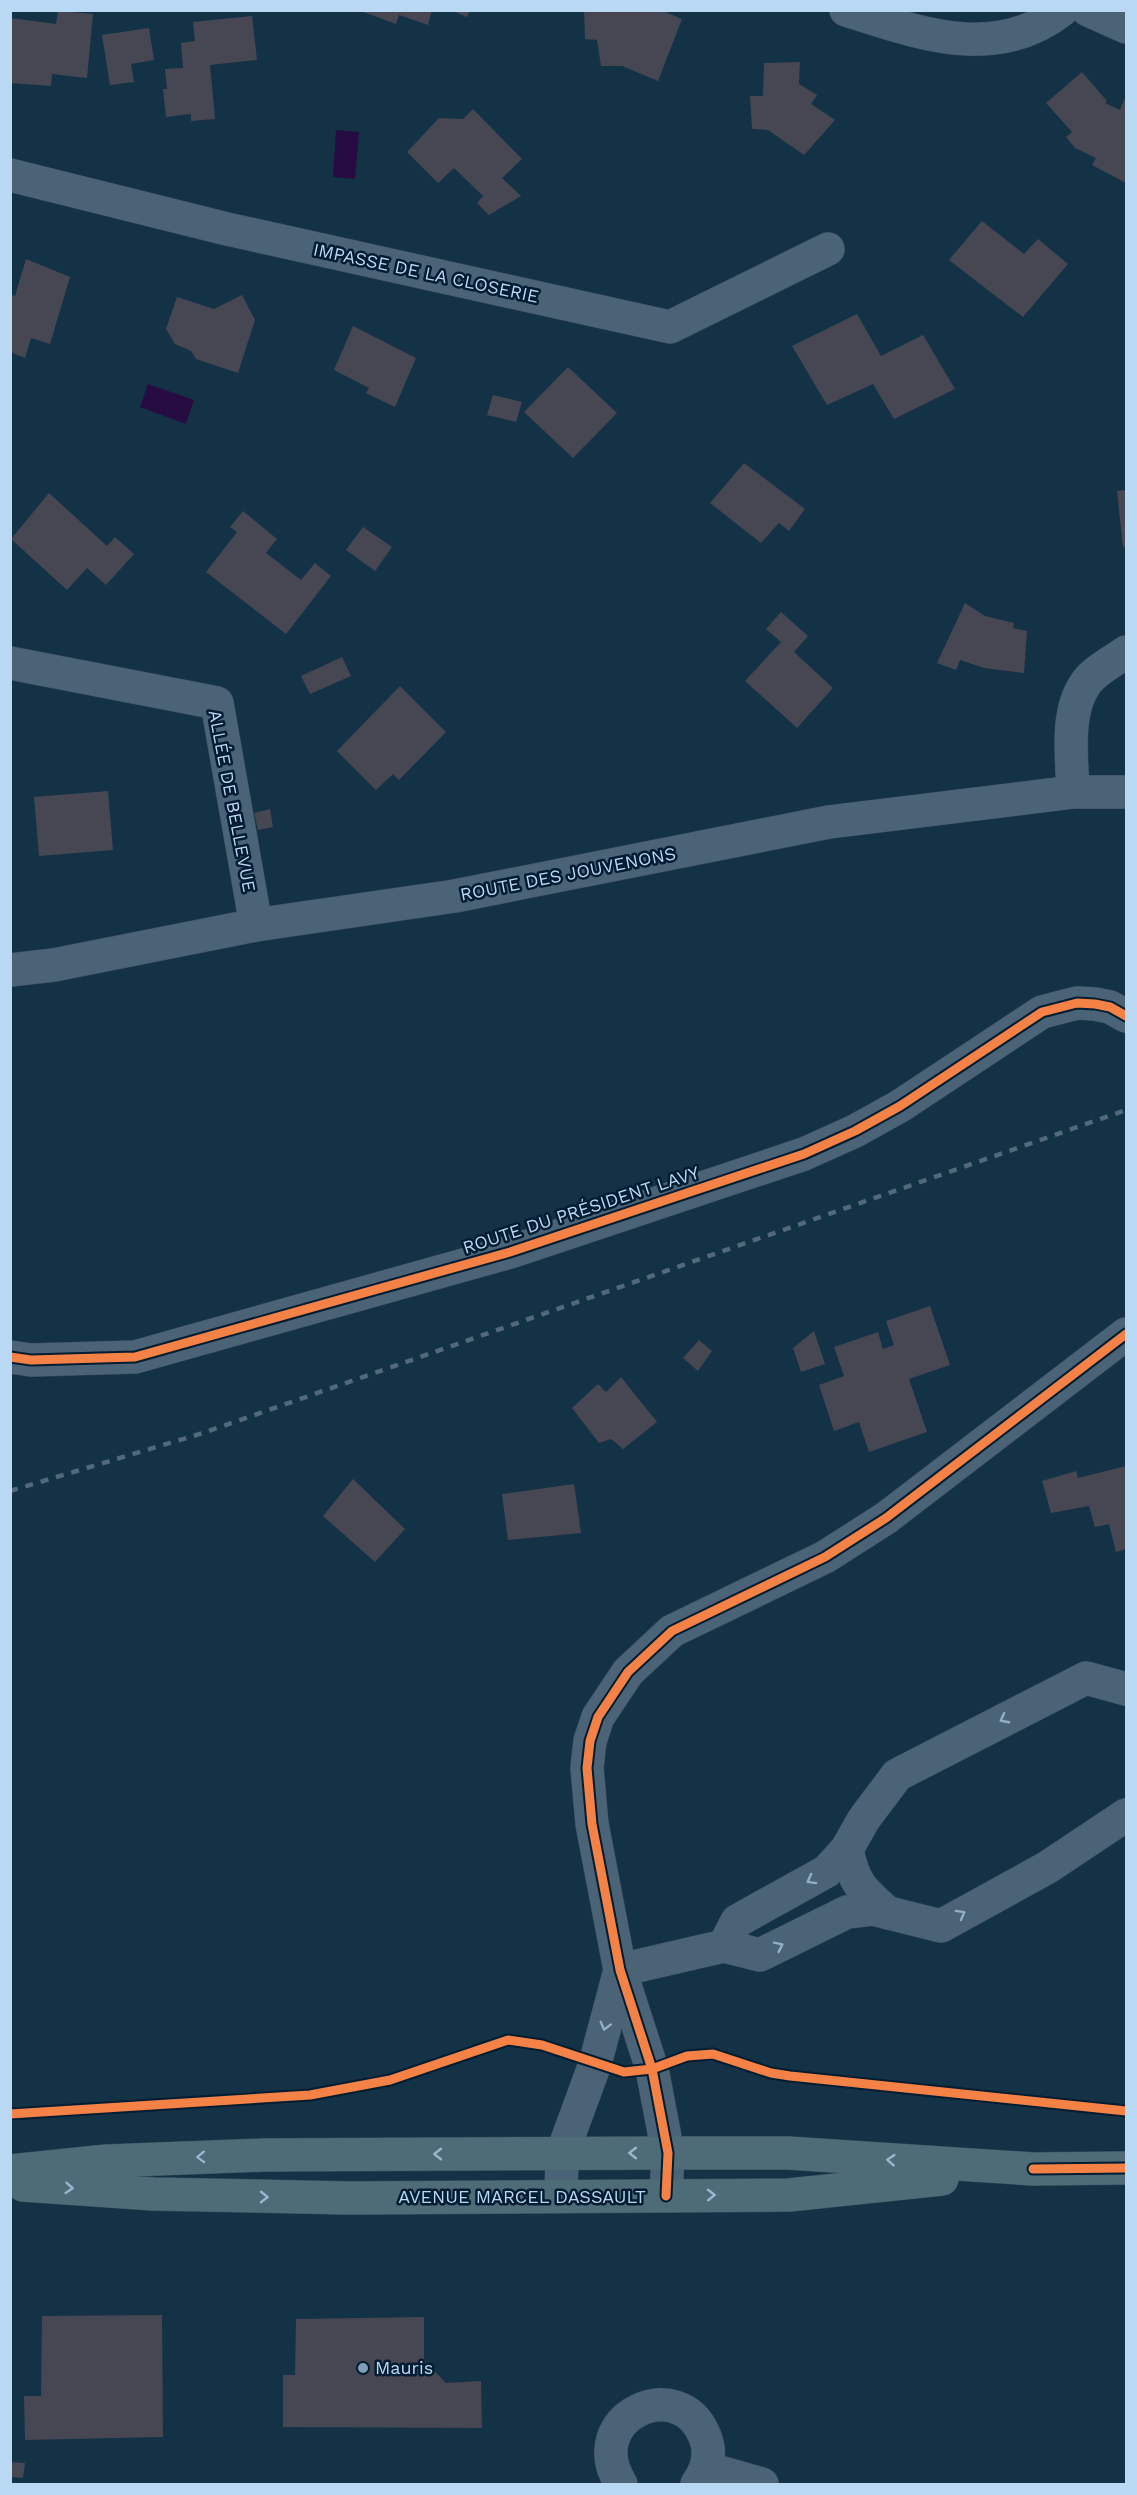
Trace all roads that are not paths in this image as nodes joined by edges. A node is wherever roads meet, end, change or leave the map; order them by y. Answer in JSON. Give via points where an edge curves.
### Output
{"nodes":[{"id":1,"x":846,"y":10,"type":"edge"},
{"id":2,"x":1062,"y":10,"type":"edge"},
{"id":3,"x":1088,"y":10,"type":"edge"},
{"id":4,"x":1126,"y":27,"type":"edge"},
{"id":5,"x":10,"y":175,"type":"edge"},
{"id":6,"x":828,"y":249,"type":"dead end"},
{"id":7,"x":1126,"y":652,"type":"edge"},
{"id":8,"x":10,"y":663,"type":"edge"},
{"id":9,"x":1072,"y":792,"type":"junction"},
{"id":10,"x":1126,"y":792,"type":"edge"},
{"id":11,"x":256,"y":925,"type":"junction"},
{"id":12,"x":10,"y":970,"type":"edge"},
{"id":13,"x":1126,"y":1016,"type":"edge"},
{"id":14,"x":1126,"y":1334,"type":"edge"},
{"id":15,"x":10,"y":1357,"type":"edge"},
{"id":16,"x":1126,"y":1689,"type":"edge"},
{"id":17,"x":1126,"y":1815,"type":"edge"},
{"id":18,"x":847,"y":1849,"type":"junction"},
{"id":19,"x":888,"y":1913,"type":"junction"},
{"id":20,"x":724,"y":1946,"type":"junction"},
{"id":21,"x":620,"y":1970,"type":"junction"},
{"id":22,"x":668,"y":2153,"type":"junction"},
{"id":23,"x":562,"y":2154,"type":"junction"},
{"id":24,"x":1126,"y":2168,"type":"edge"},
{"id":25,"x":1033,"y":2169,"type":"junction"},
{"id":26,"x":10,"y":2170,"type":"edge"},
{"id":27,"x":10,"y":2184,"type":"edge"},
{"id":28,"x":561,"y":2195,"type":"junction"},
{"id":29,"x":666,"y":2196,"type":"junction"},
{"id":30,"x":702,"y":2476,"type":"edge"},
{"id":31,"x":610,"y":2481,"type":"edge"},
{"id":32,"x":762,"y":2484,"type":"edge"}],
"edges":[{"from":1,"to":2,"type":"street","via":[[934,37],[980,42],[1026,30],[1052,19]]},
{"from":3,"to":4,"type":"street"},
{"from":5,"to":6,"type":"street","name":"IMPASSE DE LA CLOSERIE","via":[[227,229],[670,327]]},
{"from":7,"to":9,"type":"street","via":[[1087,681],[1077,698],[1072,729]]},
{"from":8,"to":11,"type":"street","name":"ALLÉE DE BELLEVUE","via":[[217,703]]},
{"from":9,"to":10,"type":"street","name":"ROUTE DES JOUVENONS"},
{"from":9,"to":11,"type":"street","name":"ROUTE DES JOUVENONS","via":[[829,822],[455,896]]},
{"from":11,"to":12,"type":"street","name":"ROUTE DES JOUVENONS"},
{"from":13,"to":15,"type":"street","name":"ROUTE DU PRÉSIDENT LAVY","via":[[1110,1007],[1077,1003],[1042,1012],[900,1106],[855,1131],[804,1154],[510,1252],[135,1357]]},
{"from":14,"to":21,"type":"street","via":[[886,1518],[825,1557],[672,1631],[628,1672],[598,1717],[587,1768],[591,1824]]},
{"from":16,"to":18,"type":"street","one_way":true,"via":[[1086,1678],[897,1775]]},
{"from":19,"to":17,"type":"street","one_way":true,"via":[[941,1926],[1048,1867]]},
{"from":18,"to":19,"type":"street","via":[[850,1869],[861,1890]]},
{"from":18,"to":20,"type":"street","one_way":true,"via":[[827,1871],[737,1921]]},
{"from":20,"to":19,"type":"street","one_way":true,"via":[[760,1955],[847,1912],[873,1909]]},
{"from":20,"to":21,"type":"street"},
{"from":21,"to":22,"type":"street","via":[[652,2069]]},
{"from":21,"to":23,"type":"street","one_way":true,"via":[[595,2064]]},
{"from":22,"to":23,"type":"main road","name":"AVENUE MARCEL DASSAULT","one_way":true},
{"from":25,"to":22,"type":"main road","name":"AVENUE MARCEL DASSAULT","one_way":true,"via":[[788,2153]]},
{"from":22,"to":29,"type":"street"},
{"from":23,"to":26,"type":"main road","name":"AVENUE MARCEL DASSAULT","one_way":true,"via":[[265,2155],[107,2161]]},
{"from":23,"to":28,"type":"street"},
{"from":24,"to":25,"type":"main road","name":"AVENUE MARCEL DASSAULT"},
{"from":29,"to":25,"type":"main road","name":"AVENUE MARCEL DASSAULT","one_way":true,"via":[[789,2195]]},
{"from":27,"to":28,"type":"main road","name":"AVENUE MARCEL DASSAULT","one_way":true,"via":[[153,2194],[349,2198]]},
{"from":28,"to":29,"type":"main road","name":"AVENUE MARCEL DASSAULT"},
{"from":30,"to":31,"type":"street","via":[[709,2452],[695,2420],[676,2407],[653,2405],[632,2413],[616,2430]]},
{"from":30,"to":32,"type":"street"}]}
